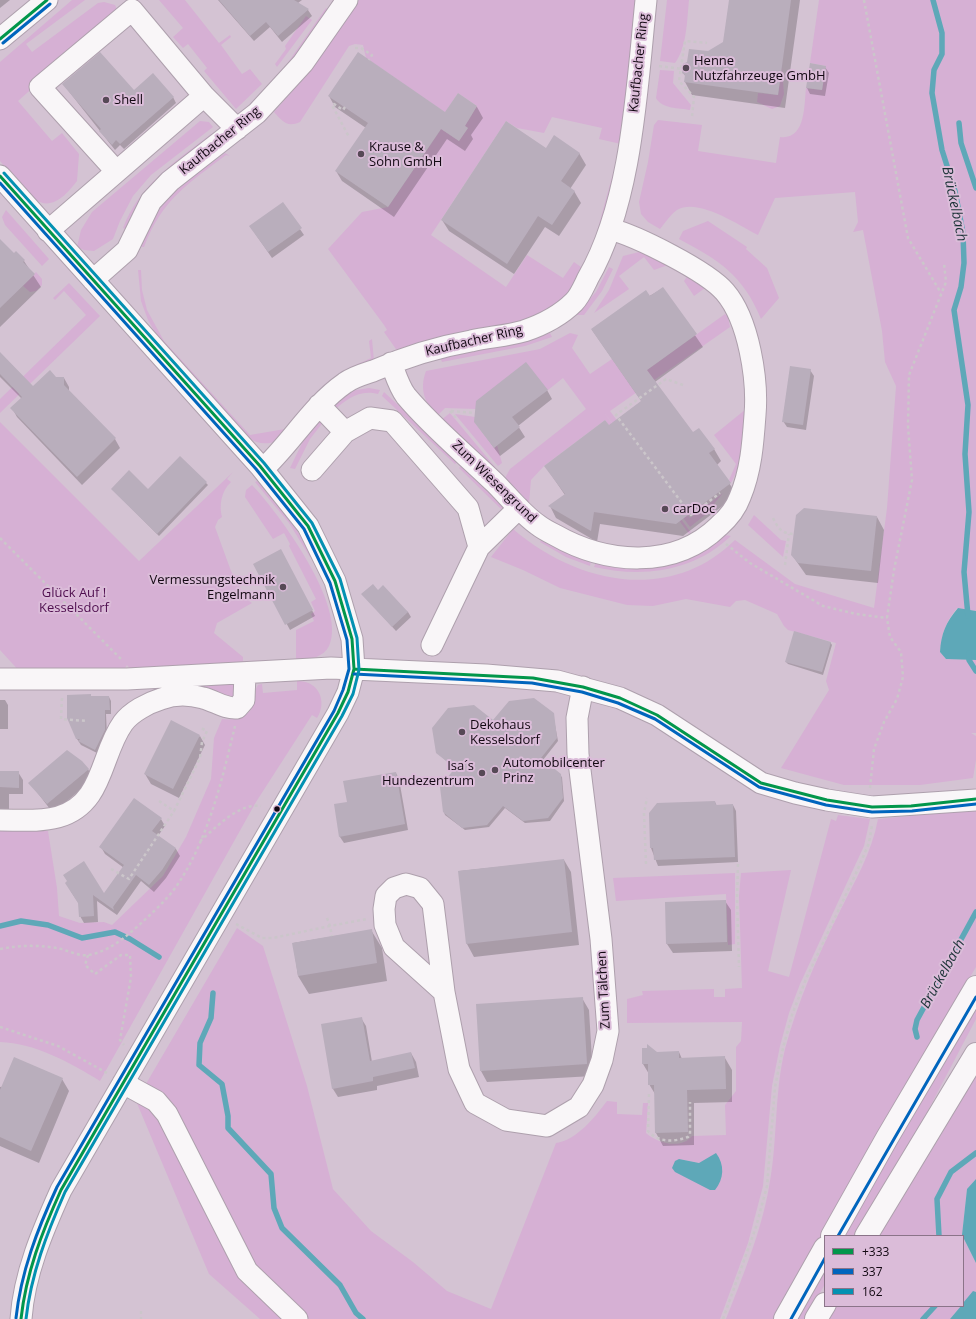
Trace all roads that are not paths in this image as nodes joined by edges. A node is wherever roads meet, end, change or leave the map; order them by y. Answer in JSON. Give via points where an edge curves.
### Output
{"nodes":[{"id":1,"x":47,"y":0,"type":"edge"},
{"id":2,"x":347,"y":0,"type":"edge"},
{"id":3,"x":646,"y":0,"type":"edge"},
{"id":4,"x":0,"y":39,"type":"edge"},
{"id":5,"x":204,"y":96,"type":"junction"},
{"id":6,"x":237,"y":129,"type":"junction"},
{"id":7,"x":116,"y":171,"type":"junction"},
{"id":8,"x":0,"y":176,"type":"edge"},
{"id":9,"x":610,"y":229,"type":"junction"},
{"id":10,"x":48,"y":231,"type":"junction"},
{"id":11,"x":93,"y":280,"type":"junction"},
{"id":12,"x":391,"y":363,"type":"junction"},
{"id":13,"x":319,"y":405,"type":"junction"},
{"id":14,"x":345,"y":432,"type":"junction"},
{"id":15,"x":263,"y":469,"type":"junction"},
{"id":16,"x":312,"y":470,"type":"dead end"},
{"id":17,"x":519,"y":508,"type":"junction"},
{"id":18,"x":479,"y":547,"type":"junction"},
{"id":19,"x":432,"y":645,"type":"dead end"},
{"id":20,"x":354,"y":669,"type":"junction"},
{"id":21,"x":245,"y":673,"type":"junction"},
{"id":22,"x":0,"y":679,"type":"edge"},
{"id":23,"x":583,"y":687,"type":"junction"},
{"id":24,"x":975,"y":800,"type":"edge"},
{"id":25,"x":0,"y":820,"type":"edge"},
{"id":26,"x":976,"y":987,"type":"edge"},
{"id":27,"x":444,"y":992,"type":"junction"},
{"id":28,"x":976,"y":1054,"type":"edge"},
{"id":29,"x":123,"y":1083,"type":"junction"},
{"id":30,"x":833,"y":1235,"type":"edge"},
{"id":31,"x":867,"y":1235,"type":"edge"},
{"id":32,"x":824,"y":1250,"type":"edge"},
{"id":33,"x":824,"y":1306,"type":"edge"},
{"id":34,"x":21,"y":1319,"type":"edge"},
{"id":35,"x":297,"y":1319,"type":"edge"},
{"id":36,"x":786,"y":1319,"type":"edge"},
{"id":37,"x":816,"y":1319,"type":"edge"}],
"edges":[{"from":1,"to":4,"type":"street"},
{"from":2,"to":6,"type":"street","name":"Kaufbacher Ring","via":[[284,85]]},
{"from":3,"to":9,"type":"street","name":"Kaufbacher Ring","via":[[630,142]]},
{"from":5,"to":6,"type":"street"},
{"from":5,"to":7,"type":"street"},
{"from":5,"to":7,"type":"street","via":[[132,10],[40,87]]},
{"from":6,"to":11,"type":"street","name":"Kaufbacher Ring","via":[[170,181],[151,201],[127,250]]},
{"from":7,"to":10,"type":"street"},
{"from":8,"to":10,"type":"street"},
{"from":9,"to":12,"type":"street","name":"Kaufbacher Ring","via":[[596,265],[575,301],[555,317],[524,331],[430,350]]},
{"from":9,"to":17,"type":"street","name":"Zum Wiesengrund","via":[[627,233],[705,276],[725,292],[740,318],[752,361],[757,394],[752,456],[740,498],[726,520],[708,537],[689,548],[636,559],[603,554],[570,544],[538,526]]},
{"from":10,"to":11,"type":"street"},
{"from":11,"to":15,"type":"street"},
{"from":12,"to":13,"type":"street","name":"Kaufbacher Ring","via":[[346,382]]},
{"from":12,"to":17,"type":"street","name":"Zum Wiesengrund","via":[[405,394]]},
{"from":13,"to":14,"type":"street"},
{"from":13,"to":15,"type":"street","name":"Kaufbacher Ring","via":[[278,455]]},
{"from":14,"to":16,"type":"street"},
{"from":14,"to":18,"type":"street","via":[[370,418],[392,421],[468,508]]},
{"from":15,"to":20,"type":"street","via":[[308,526],[329,569],[352,639]]},
{"from":17,"to":18,"type":"street"},
{"from":18,"to":19,"type":"street"},
{"from":20,"to":21,"type":"street"},
{"from":20,"to":23,"type":"street","via":[[533,678]]},
{"from":20,"to":29,"type":"street","via":[[348,692],[338,713]]},
{"from":21,"to":22,"type":"street","via":[[177,677]]},
{"from":21,"to":25,"type":"street","via":[[244,700],[237,708],[225,707],[203,698],[176,695],[161,698],[133,713],[115,735],[92,792],[69,812],[49,819]]},
{"from":23,"to":24,"type":"street","via":[[620,698],[657,715],[760,783],[827,800],[872,807]]},
{"from":23,"to":27,"type":"street","name":"Zum Tälchen","via":[[576,718],[578,754],[602,939],[608,1031],[593,1085],[578,1107],[547,1126],[506,1120],[475,1103],[459,1069]]},
{"from":26,"to":30,"type":"main road","via":[[886,1138]]},
{"from":27,"to":27,"type":"street","name":"Zum Tälchen","via":[[433,904],[420,888],[406,884],[394,888],[386,896],[384,909],[385,926],[394,947]]},
{"from":28,"to":31,"type":"main road"},
{"from":29,"to":34,"type":"street","via":[[61,1190],[44,1227],[25,1288]]},
{"from":29,"to":35,"type":"street","via":[[156,1101],[167,1114],[247,1271]]},
{"from":32,"to":36,"type":"main road"},
{"from":33,"to":37,"type":"main road"}]}
